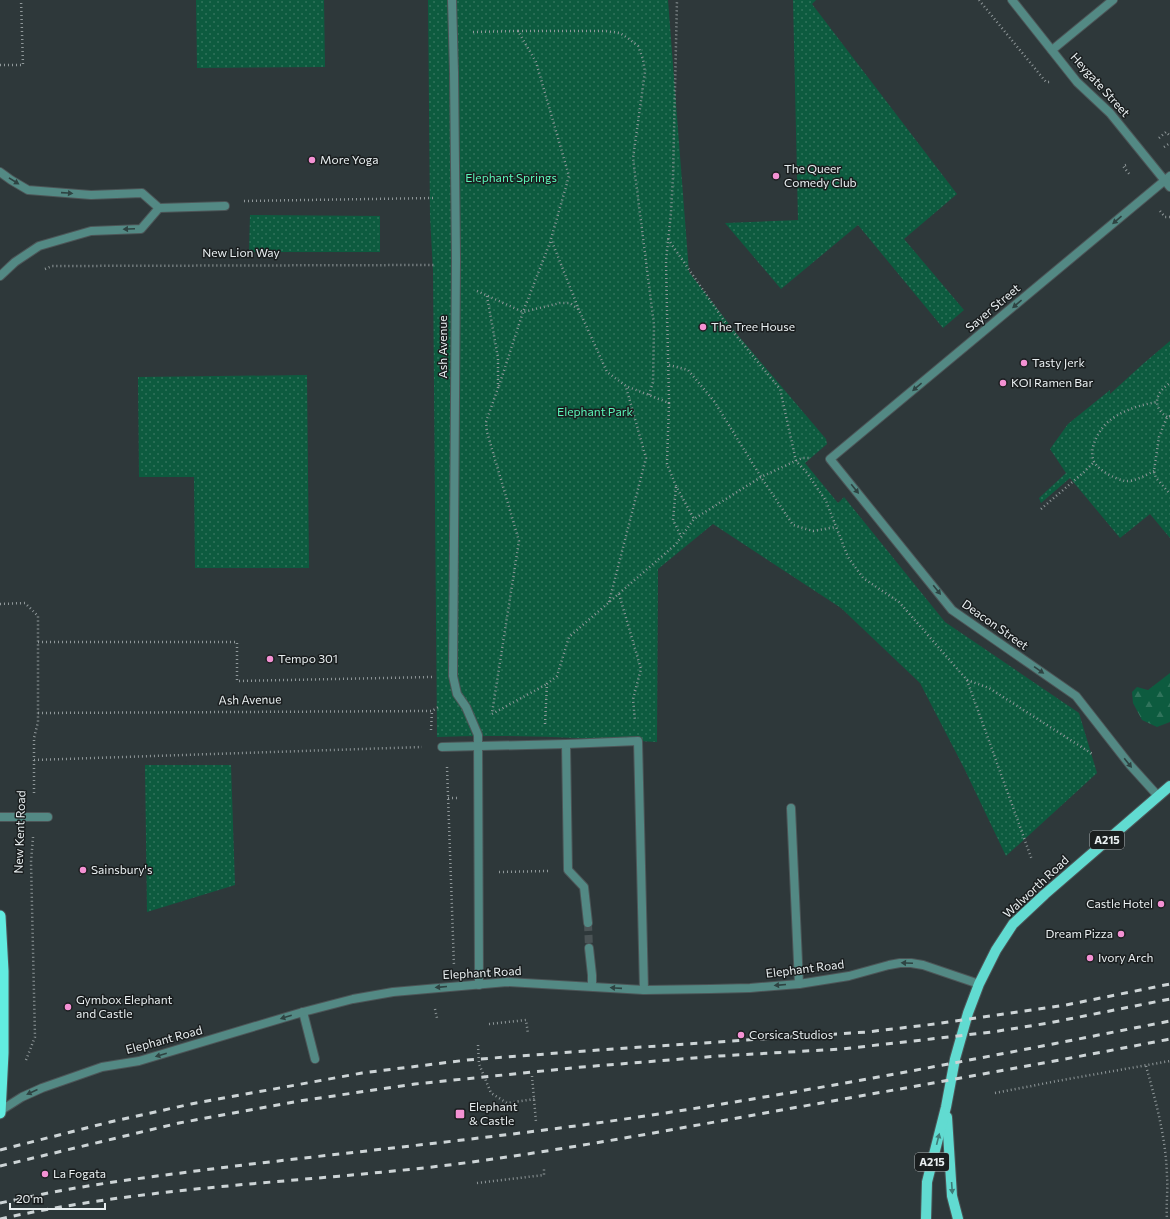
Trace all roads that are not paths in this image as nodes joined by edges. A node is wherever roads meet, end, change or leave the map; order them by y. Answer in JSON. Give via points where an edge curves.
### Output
{"nodes":[{"id":1,"x":452,"y":0,"type":"edge"},
{"id":2,"x":1012,"y":0,"type":"edge"},
{"id":3,"x":1113,"y":0,"type":"edge"},
{"id":4,"x":1052,"y":50,"type":"junction"},
{"id":5,"x":0,"y":172,"type":"edge"},
{"id":6,"x":1168,"y":181,"type":"edge"},
{"id":7,"x":225,"y":206,"type":"dead end"},
{"id":8,"x":159,"y":208,"type":"junction"},
{"id":9,"x":0,"y":276,"type":"edge"},
{"id":10,"x":830,"y":459,"type":"joint"},
{"id":11,"x":566,"y":744,"type":"junction"},
{"id":12,"x":478,"y":746,"type":"junction"},
{"id":13,"x":445,"y":747,"type":"road end"},
{"id":14,"x":1170,"y":786,"type":"edge"},
{"id":15,"x":1158,"y":796,"type":"junction"},
{"id":16,"x":791,"y":808,"type":"dead end"},
{"id":17,"x":48,"y":816,"type":"dead end"},
{"id":18,"x":0,"y":817,"type":"edge"},
{"id":19,"x":0,"y":916,"type":"edge"},
{"id":20,"x":588,"y":923,"type":"tunnel mouth"},
{"id":21,"x":589,"y":948,"type":"tunnel mouth"},
{"id":22,"x":799,"y":984,"type":"junction"},
{"id":23,"x":979,"y":984,"type":"junction"},
{"id":24,"x":480,"y":985,"type":"junction"},
{"id":25,"x":592,"y":986,"type":"junction"},
{"id":26,"x":644,"y":990,"type":"junction"},
{"id":27,"x":302,"y":1012,"type":"junction"},
{"id":28,"x":315,"y":1059,"type":"dead end"},
{"id":29,"x":946,"y":1107,"type":"junction"},
{"id":30,"x":0,"y":1112,"type":"edge"},
{"id":31,"x":926,"y":1219,"type":"edge"},
{"id":32,"x":958,"y":1219,"type":"edge"}],
"edges":[{"from":1,"to":12,"type":"street","name":"Ash Avenue","via":[[456,198],[453,676],[457,694],[466,707],[478,736]]},
{"from":2,"to":4,"type":"street","name":"Heygate Street"},
{"from":3,"to":4,"type":"street"},
{"from":4,"to":6,"type":"street","name":"Heygate Street","via":[[1077,82],[1110,113]]},
{"from":5,"to":8,"type":"street","one_way":true,"via":[[28,190],[91,195],[142,193]]},
{"from":6,"to":10,"type":"street","name":"Sayer Street","one_way":true},
{"from":7,"to":8,"type":"street"},
{"from":8,"to":9,"type":"street","one_way":true,"via":[[141,229],[91,231],[40,246],[15,262]]},
{"from":10,"to":15,"type":"street","name":"Deacon Street","one_way":true,"via":[[952,610],[1076,696]]},
{"from":11,"to":12,"type":"street"},
{"from":11,"to":20,"type":"street","via":[[568,870],[584,887]]},
{"from":11,"to":26,"type":"street","via":[[638,741]]},
{"from":12,"to":13,"type":"street"},
{"from":12,"to":24,"type":"street","name":"Ash Avenue"},
{"from":14,"to":15,"type":"main road","name":"Walworth Road","number":"A215"},
{"from":15,"to":23,"type":"main road","name":"Walworth Road","number":"A215","via":[[1013,924]]},
{"from":16,"to":22,"type":"street"},
{"from":17,"to":18,"type":"street"},
{"from":19,"to":30,"type":"highway","via":[[3,971]]},
{"from":21,"to":25,"type":"street"},
{"from":23,"to":22,"type":"street","name":"Elephant Road","one_way":true,"via":[[911,963],[889,965],[849,976]]},
{"from":22,"to":26,"type":"street","name":"Elephant Road","one_way":true},
{"from":23,"to":29,"type":"main road","name":"Walworth Road","number":"A215","via":[[955,1059]]},
{"from":24,"to":25,"type":"street","name":"Elephant Road","via":[[507,982]]},
{"from":24,"to":27,"type":"street","name":"Elephant Road","one_way":true,"via":[[386,993]]},
{"from":26,"to":25,"type":"street","name":"Elephant Road","one_way":true},
{"from":27,"to":28,"type":"street"},
{"from":27,"to":30,"type":"street","name":"Elephant Road","one_way":true,"via":[[139,1061],[102,1067],[67,1078],[22,1097]]},
{"from":31,"to":29,"type":"main road","name":"Walworth Road","number":"A215","one_way":true,"via":[[927,1182]]},
{"from":29,"to":32,"type":"main road","name":"Walworth Road","number":"A215","one_way":true,"via":[[952,1196]]}]}
